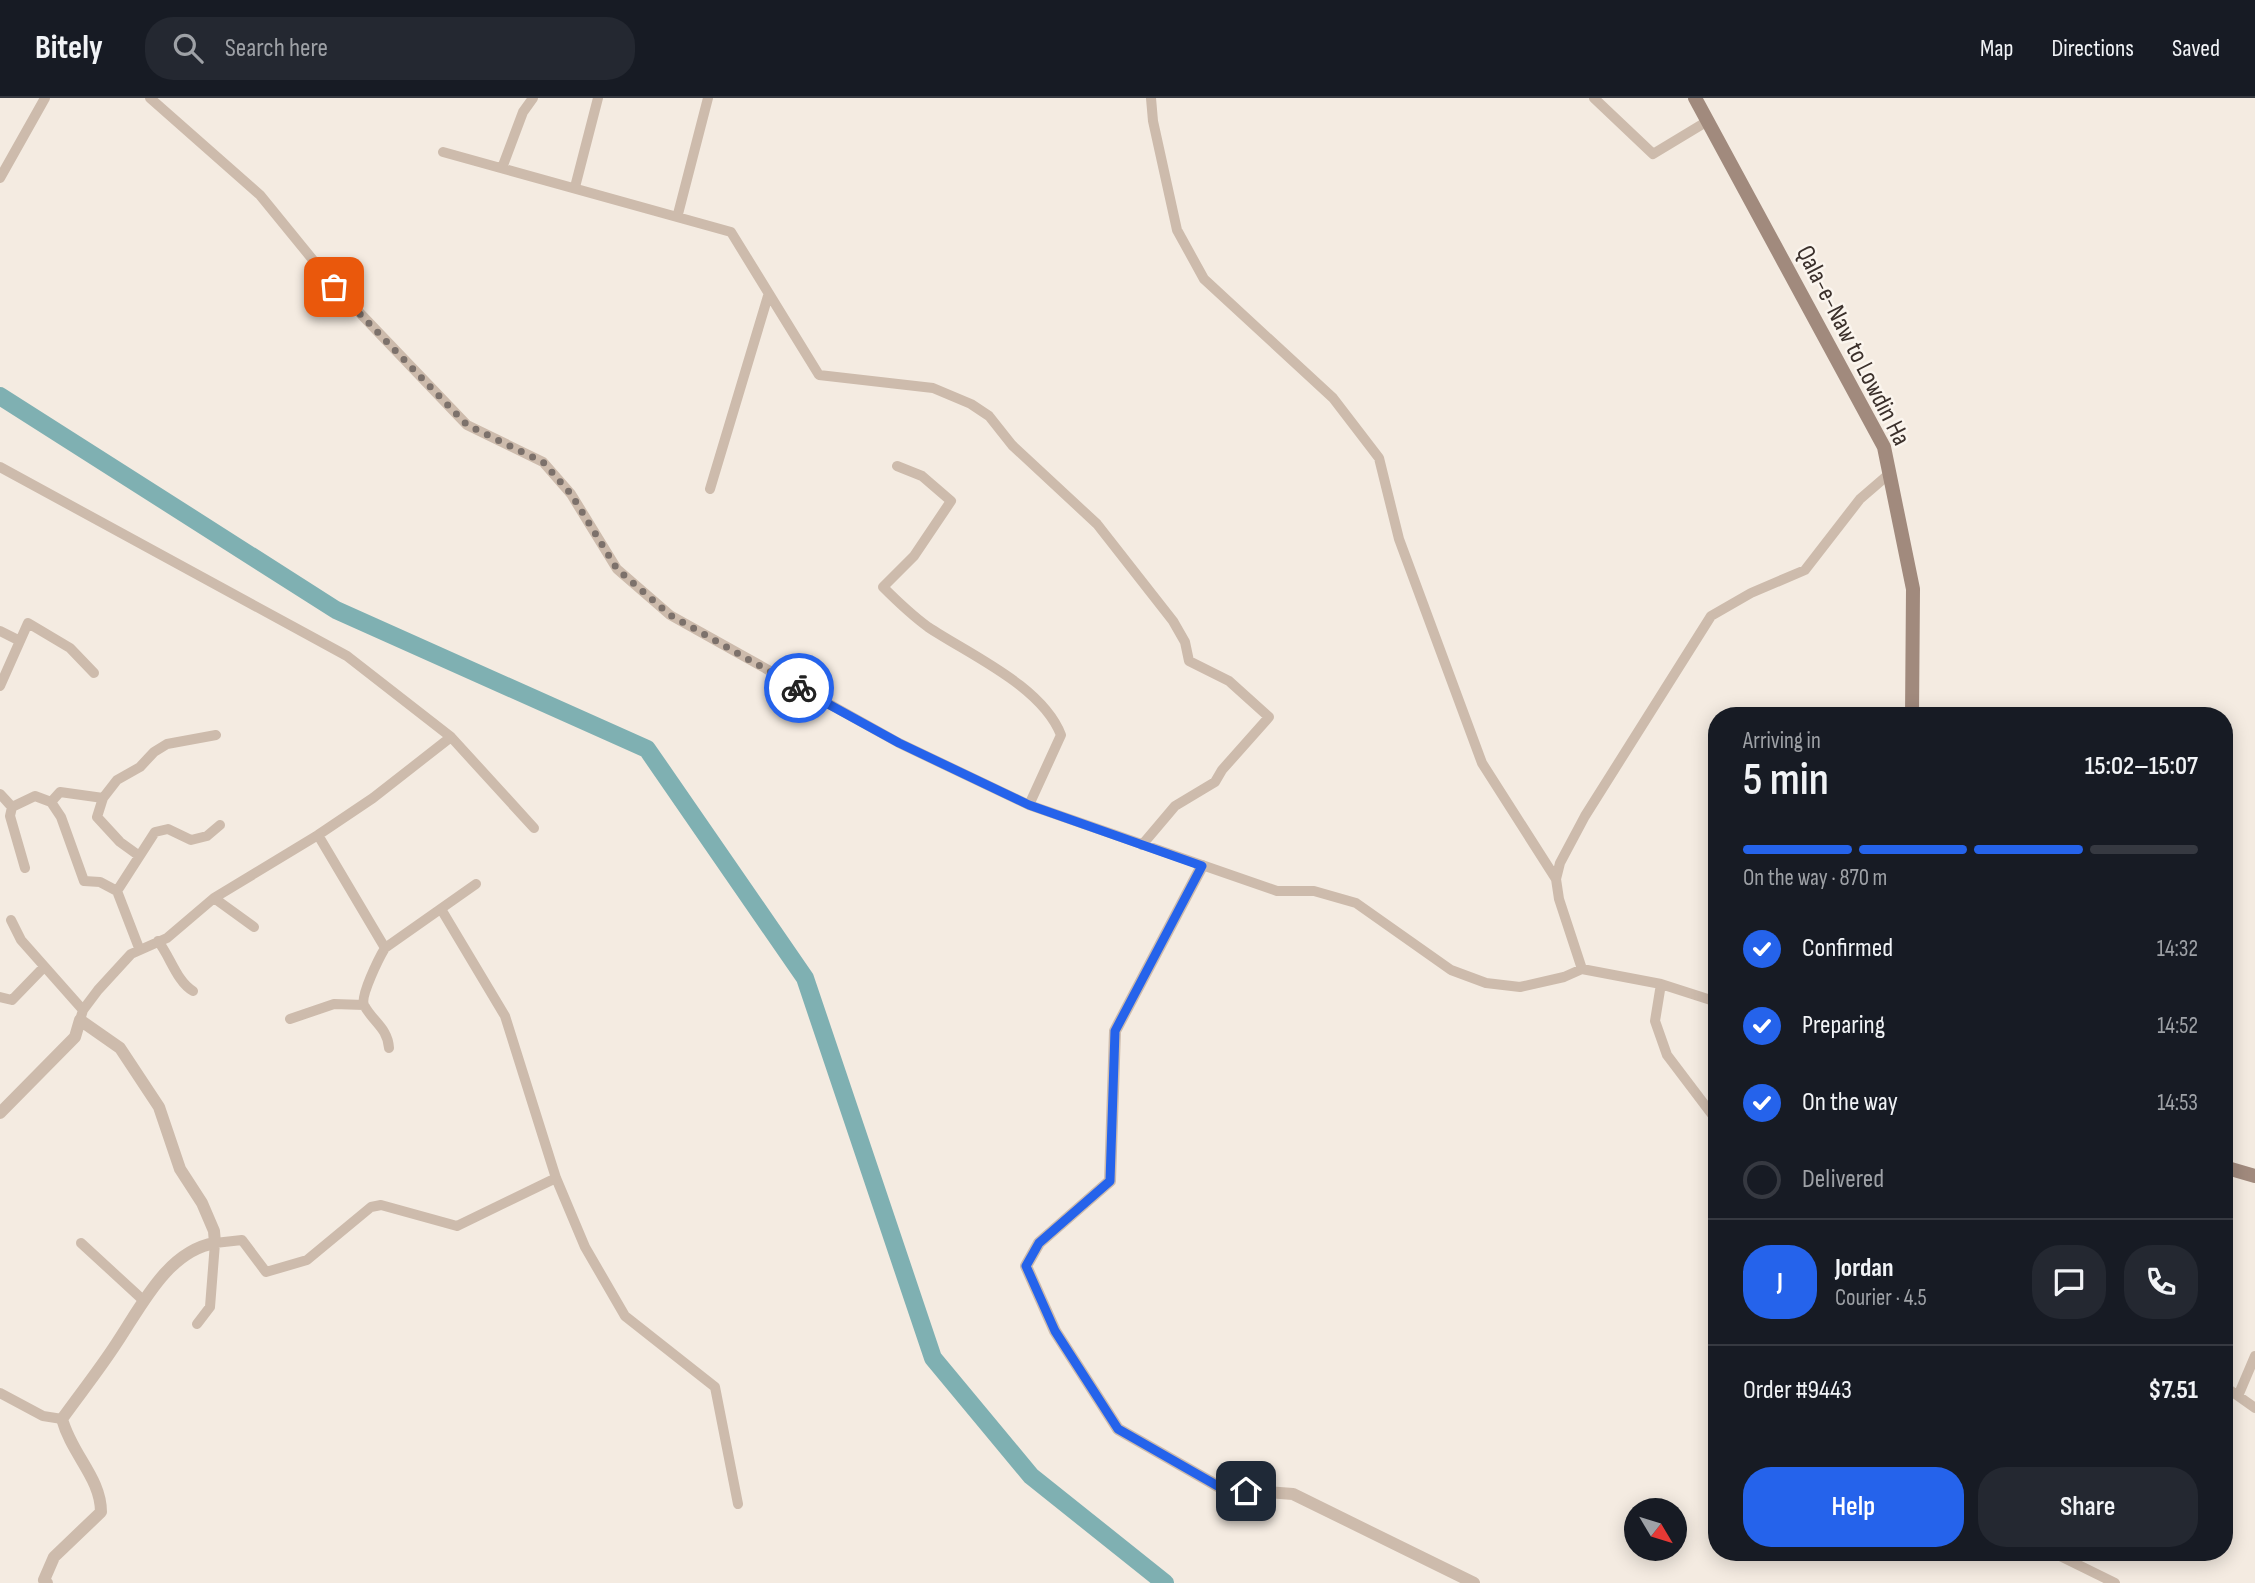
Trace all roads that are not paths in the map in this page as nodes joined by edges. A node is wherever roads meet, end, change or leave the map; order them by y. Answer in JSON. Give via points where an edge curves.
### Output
{"nodes":[{"id":1,"x":45,"y":98,"type":"edge"},
{"id":2,"x":150,"y":98,"type":"edge"},
{"id":3,"x":533,"y":98,"type":"edge"},
{"id":4,"x":598,"y":98,"type":"edge"},
{"id":5,"x":708,"y":98,"type":"edge"},
{"id":6,"x":1151,"y":98,"type":"edge"},
{"id":7,"x":1594,"y":98,"type":"edge"},
{"id":8,"x":1695,"y":98,"type":"edge"},
{"id":9,"x":1706,"y":122,"type":"junction"},
{"id":10,"x":443,"y":152,"type":"dead end"},
{"id":11,"x":502,"y":168,"type":"junction"},
{"id":12,"x":0,"y":178,"type":"edge"},
{"id":13,"x":575,"y":187,"type":"junction"},
{"id":14,"x":678,"y":214,"type":"junction"},
{"id":15,"x":768,"y":296,"type":"junction"},
{"id":16,"x":897,"y":466,"type":"dead end"},
{"id":17,"x":0,"y":467,"type":"edge"},
{"id":18,"x":1889,"y":474,"type":"junction"},
{"id":19,"x":710,"y":489,"type":"dead end"},
{"id":20,"x":0,"y":631,"type":"edge"},
{"id":21,"x":20,"y":640,"type":"junction"},
{"id":22,"x":94,"y":673,"type":"dead end"},
{"id":23,"x":0,"y":686,"type":"edge"},
{"id":24,"x":1912,"y":707,"type":"edge"},
{"id":25,"x":216,"y":735,"type":"dead end"},
{"id":26,"x":451,"y":737,"type":"junction"},
{"id":27,"x":0,"y":794,"type":"edge"},
{"id":28,"x":103,"y":798,"type":"junction"},
{"id":29,"x":51,"y":802,"type":"junction"},
{"id":30,"x":1029,"y":805,"type":"junction"},
{"id":31,"x":12,"y":807,"type":"junction"},
{"id":32,"x":220,"y":825,"type":"dead end"},
{"id":33,"x":534,"y":828,"type":"dead end"},
{"id":34,"x":318,"y":835,"type":"junction"},
{"id":35,"x":1142,"y":845,"type":"junction"},
{"id":36,"x":138,"y":855,"type":"junction"},
{"id":37,"x":1202,"y":866,"type":"junction"},
{"id":38,"x":25,"y":868,"type":"dead end"},
{"id":39,"x":1556,"y":879,"type":"junction"},
{"id":40,"x":476,"y":884,"type":"dead end"},
{"id":41,"x":117,"y":891,"type":"junction"},
{"id":42,"x":214,"y":898,"type":"junction"},
{"id":43,"x":441,"y":909,"type":"junction"},
{"id":44,"x":11,"y":920,"type":"dead end"},
{"id":45,"x":254,"y":927,"type":"dead end"},
{"id":46,"x":158,"y":941,"type":"junction"},
{"id":47,"x":139,"y":948,"type":"junction"},
{"id":48,"x":384,"y":948,"type":"junction"},
{"id":49,"x":44,"y":967,"type":"junction"},
{"id":50,"x":1582,"y":969,"type":"junction"},
{"id":51,"x":1661,"y":984,"type":"junction"},
{"id":52,"x":193,"y":991,"type":"dead end"},
{"id":53,"x":0,"y":998,"type":"edge"},
{"id":54,"x":1708,"y":999,"type":"edge"},
{"id":55,"x":364,"y":1005,"type":"junction"},
{"id":56,"x":81,"y":1015,"type":"junction"},
{"id":57,"x":290,"y":1019,"type":"dead end"},
{"id":58,"x":389,"y":1048,"type":"dead end"},
{"id":59,"x":1708,"y":1109,"type":"edge"},
{"id":60,"x":0,"y":1113,"type":"edge"},
{"id":61,"x":2233,"y":1170,"type":"edge"},
{"id":62,"x":2255,"y":1176,"type":"edge"},
{"id":63,"x":556,"y":1178,"type":"junction"},
{"id":64,"x":81,"y":1243,"type":"dead end"},
{"id":65,"x":215,"y":1243,"type":"junction"},
{"id":66,"x":143,"y":1300,"type":"junction"},
{"id":67,"x":197,"y":1324,"type":"dead end"},
{"id":68,"x":2255,"y":1356,"type":"edge"},
{"id":69,"x":2233,"y":1392,"type":"edge"},
{"id":70,"x":0,"y":1393,"type":"edge"},
{"id":71,"x":2238,"y":1396,"type":"junction"},
{"id":72,"x":2255,"y":1408,"type":"edge"},
{"id":73,"x":62,"y":1419,"type":"junction"},
{"id":74,"x":738,"y":1504,"type":"dead end"},
{"id":75,"x":2071,"y":1561,"type":"edge"},
{"id":76,"x":47,"y":1583,"type":"edge"},
{"id":77,"x":1474,"y":1583,"type":"edge"},
{"id":78,"x":2115,"y":1583,"type":"edge"}],
"edges":[{"from":1,"to":12,"type":"street"},
{"from":2,"to":30,"type":"street","via":[[260,195],[334,287],[467,425],[543,462],[571,494],[617,569],[670,615],[899,743]]},
{"from":3,"to":11,"type":"street"},
{"from":4,"to":13,"type":"street"},
{"from":5,"to":14,"type":"street"},
{"from":6,"to":39,"type":"street","via":[[1177,230],[1204,279],[1333,398],[1378,458],[1399,539],[1482,763]]},
{"from":7,"to":9,"type":"street","via":[[1653,154]]},
{"from":8,"to":9,"type":"main road","name":"Qala-e-Naw to Lowdin Ha"},
{"from":9,"to":18,"type":"main road","name":"Qala-e-Naw to Lowdin Ha","via":[[1884,447]]},
{"from":10,"to":11,"type":"street"},
{"from":11,"to":13,"type":"street"},
{"from":13,"to":14,"type":"street"},
{"from":14,"to":15,"type":"street","via":[[736,236]]},
{"from":15,"to":19,"type":"street"},
{"from":15,"to":35,"type":"street","via":[[819,374],[933,388],[989,416],[1012,445],[1097,524],[1173,621],[1189,661],[1229,681],[1267,713],[1268,722],[1215,782],[1175,806]]},
{"from":16,"to":30,"type":"street","via":[[922,476],[950,501],[914,556],[884,587],[926,625],[1011,678],[1055,721],[1060,735]]},
{"from":17,"to":26,"type":"street","via":[[347,656]]},
{"from":18,"to":24,"type":"main road","name":"Qala-e-Naw to Lowdin Ha","via":[[1913,589]]},
{"from":18,"to":39,"type":"street","via":[[1860,499],[1804,570],[1711,616],[1585,816]]},
{"from":20,"to":21,"type":"street"},
{"from":21,"to":22,"type":"street","via":[[32,623],[71,648]]},
{"from":21,"to":23,"type":"street"},
{"from":25,"to":28,"type":"street","via":[[167,744],[117,780]]},
{"from":26,"to":33,"type":"street"},
{"from":26,"to":34,"type":"street"},
{"from":27,"to":31,"type":"street"},
{"from":28,"to":29,"type":"street","via":[[60,792]]},
{"from":28,"to":36,"type":"street","via":[[97,817]]},
{"from":29,"to":31,"type":"street","via":[[35,796]]},
{"from":29,"to":41,"type":"street","via":[[72,841],[84,881],[100,882]]},
{"from":30,"to":35,"type":"street"},
{"from":31,"to":38,"type":"street","via":[[10,816]]},
{"from":32,"to":36,"type":"street","via":[[207,836],[191,840],[168,829],[155,832]]},
{"from":34,"to":42,"type":"street"},
{"from":34,"to":48,"type":"street"},
{"from":35,"to":37,"type":"street"},
{"from":36,"to":41,"type":"street"},
{"from":37,"to":50,"type":"street","via":[[1277,891],[1314,891],[1356,903],[1451,970],[1486,983],[1520,987]]},
{"from":37,"to":77,"type":"street","via":[[1115,1031],[1110,1181],[1039,1243],[1026,1266],[1055,1331],[1118,1429],[1223,1489],[1293,1494]]},
{"from":39,"to":50,"type":"street"},
{"from":40,"to":43,"type":"street"},
{"from":41,"to":47,"type":"street"},
{"from":42,"to":45,"type":"street"},
{"from":42,"to":46,"type":"street","via":[[181,928]]},
{"from":43,"to":48,"type":"street"},
{"from":43,"to":63,"type":"street","via":[[505,1016]]},
{"from":44,"to":49,"type":"street"},
{"from":46,"to":47,"type":"street"},
{"from":46,"to":52,"type":"street","via":[[182,982]]},
{"from":47,"to":56,"type":"street"},
{"from":48,"to":55,"type":"street","via":[[363,997]]},
{"from":49,"to":53,"type":"street","via":[[12,1000]]},
{"from":49,"to":56,"type":"street"},
{"from":50,"to":51,"type":"street"},
{"from":51,"to":54,"type":"street"},
{"from":51,"to":59,"type":"street","via":[[1655,1021],[1667,1055]]},
{"from":55,"to":57,"type":"street","via":[[325,1005]]},
{"from":55,"to":58,"type":"street","via":[[386,1032]]},
{"from":56,"to":60,"type":"street","via":[[75,1037]]},
{"from":56,"to":65,"type":"street","via":[[120,1048],[159,1107],[180,1169],[202,1203]]},
{"from":61,"to":62,"type":"main road"},
{"from":63,"to":65,"type":"street","via":[[457,1226],[381,1205],[370,1207],[307,1260],[265,1272],[242,1240]]},
{"from":63,"to":74,"type":"street","via":[[585,1247],[625,1316],[715,1387]]},
{"from":64,"to":66,"type":"street"},
{"from":65,"to":66,"type":"street","via":[[199,1245],[184,1255]]},
{"from":65,"to":67,"type":"street","via":[[210,1307]]},
{"from":66,"to":73,"type":"street"},
{"from":68,"to":71,"type":"street"},
{"from":69,"to":71,"type":"street"},
{"from":70,"to":73,"type":"street","via":[[43,1416]]},
{"from":71,"to":72,"type":"street"},
{"from":73,"to":76,"type":"street","via":[[69,1443],[101,1492],[101,1512],[54,1557],[44,1580]]},
{"from":75,"to":78,"type":"street"}]}
